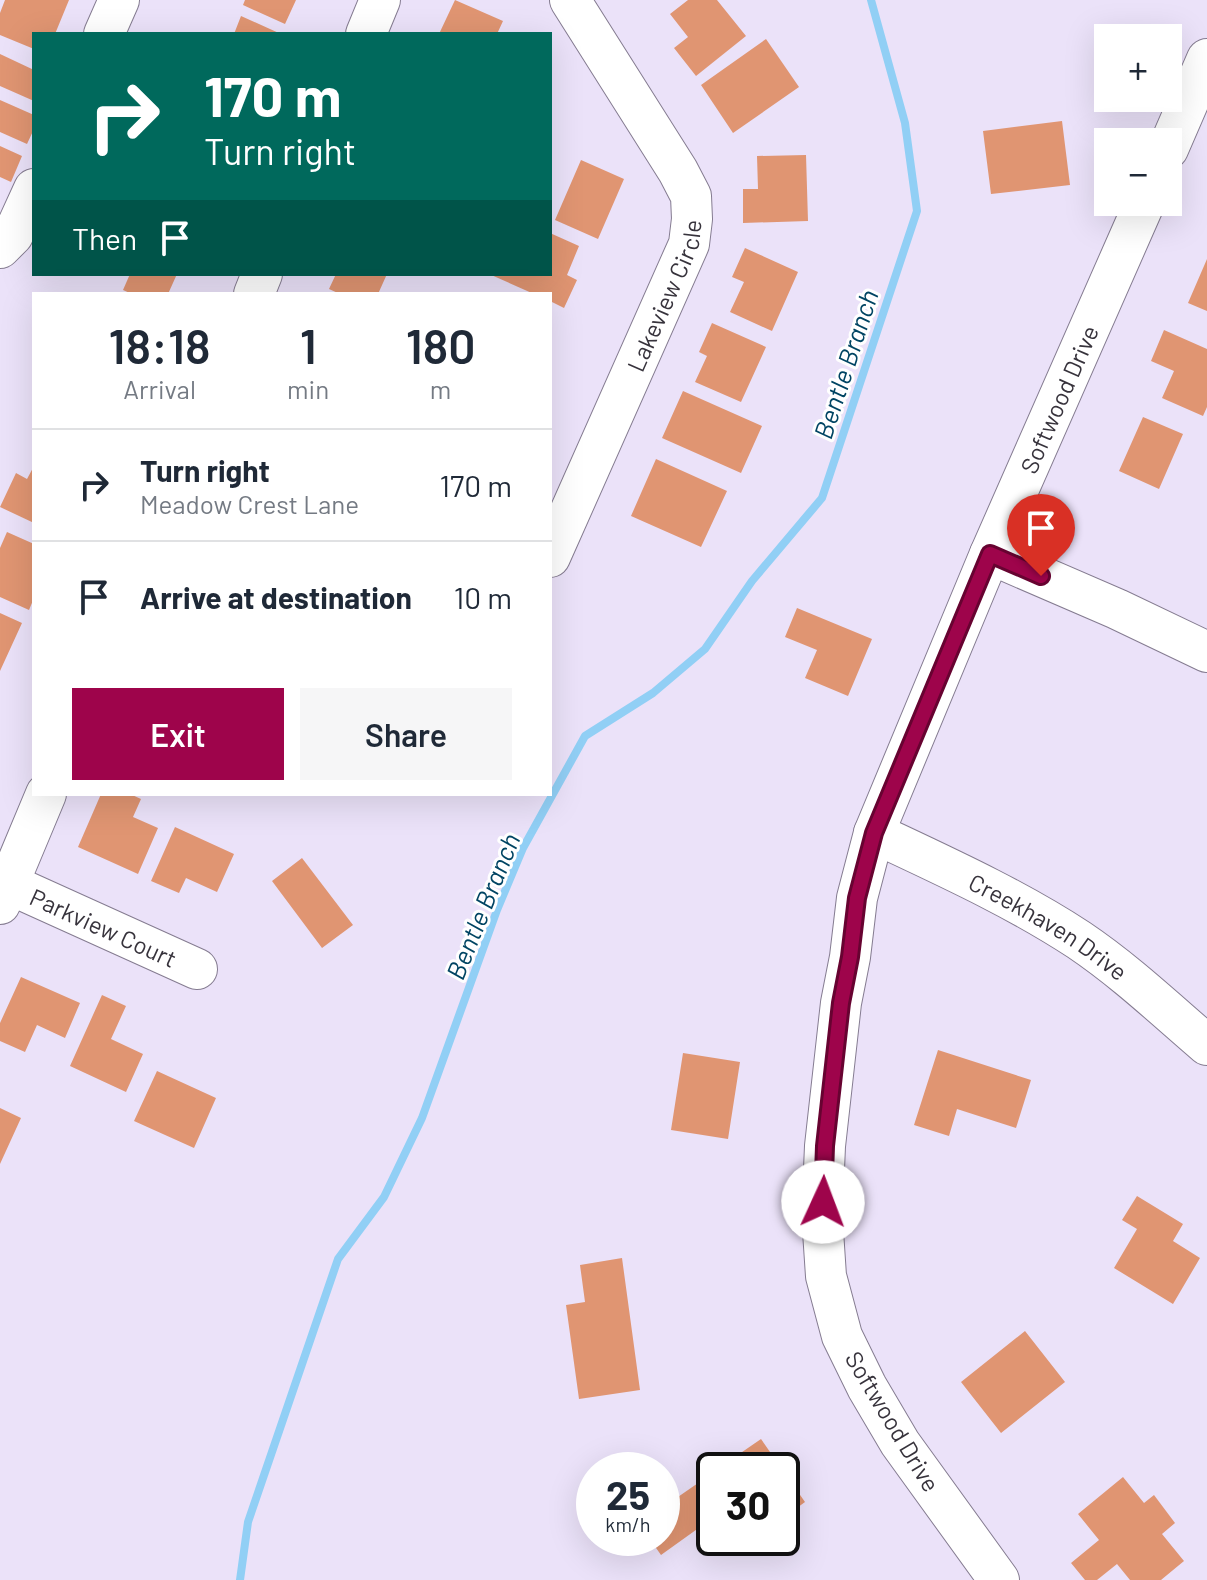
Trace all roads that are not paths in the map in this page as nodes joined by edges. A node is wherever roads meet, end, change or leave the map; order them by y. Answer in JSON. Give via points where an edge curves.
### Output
{"nodes":[{"id":1,"x":119,"y":0,"type":"edge"},
{"id":2,"x":380,"y":0,"type":"edge"},
{"id":3,"x":570,"y":0,"type":"edge"},
{"id":4,"x":105,"y":32,"type":"edge"},
{"id":5,"x":367,"y":32,"type":"edge"},
{"id":6,"x":1207,"y":59,"type":"edge"},
{"id":7,"x":1177,"y":128,"type":"edge"},
{"id":8,"x":32,"y":193,"type":"edge"},
{"id":9,"x":1139,"y":216,"type":"edge"},
{"id":10,"x":0,"y":248,"type":"edge"},
{"id":11,"x":552,"y":552,"type":"edge"},
{"id":12,"x":990,"y":554,"type":"junction"},
{"id":13,"x":1207,"y":652,"type":"edge"},
{"id":14,"x":45,"y":796,"type":"edge"},
{"id":15,"x":874,"y":833,"type":"junction"},
{"id":16,"x":5,"y":894,"type":"edge"},
{"id":17,"x":197,"y":969,"type":"dead end"},
{"id":18,"x":1207,"y":1045,"type":"edge"},
{"id":19,"x":999,"y":1580,"type":"edge"}],
"edges":[{"from":1,"to":4,"type":"street"},
{"from":2,"to":5,"type":"street"},
{"from":3,"to":11,"type":"street","name":"Lakeview Circle","via":[[678,171],[691,196],[692,219],[689,244]]},
{"from":6,"to":7,"type":"street"},
{"from":8,"to":10,"type":"street","via":[[13,235]]},
{"from":9,"to":12,"type":"street","name":"Softwood Drive"},
{"from":12,"to":13,"type":"street"},
{"from":12,"to":15,"type":"street","name":"Softwood Drive"},
{"from":14,"to":16,"type":"street"},
{"from":15,"to":18,"type":"street","name":"Creekhaven Drive","via":[[972,879],[1079,940]]},
{"from":15,"to":19,"type":"street","name":"Softwood Drive","via":[[857,898],[825,1146],[826,1276],[842,1336],[867,1387],[900,1443]]},
{"from":16,"to":17,"type":"street","name":"Parkview Court"}]}
